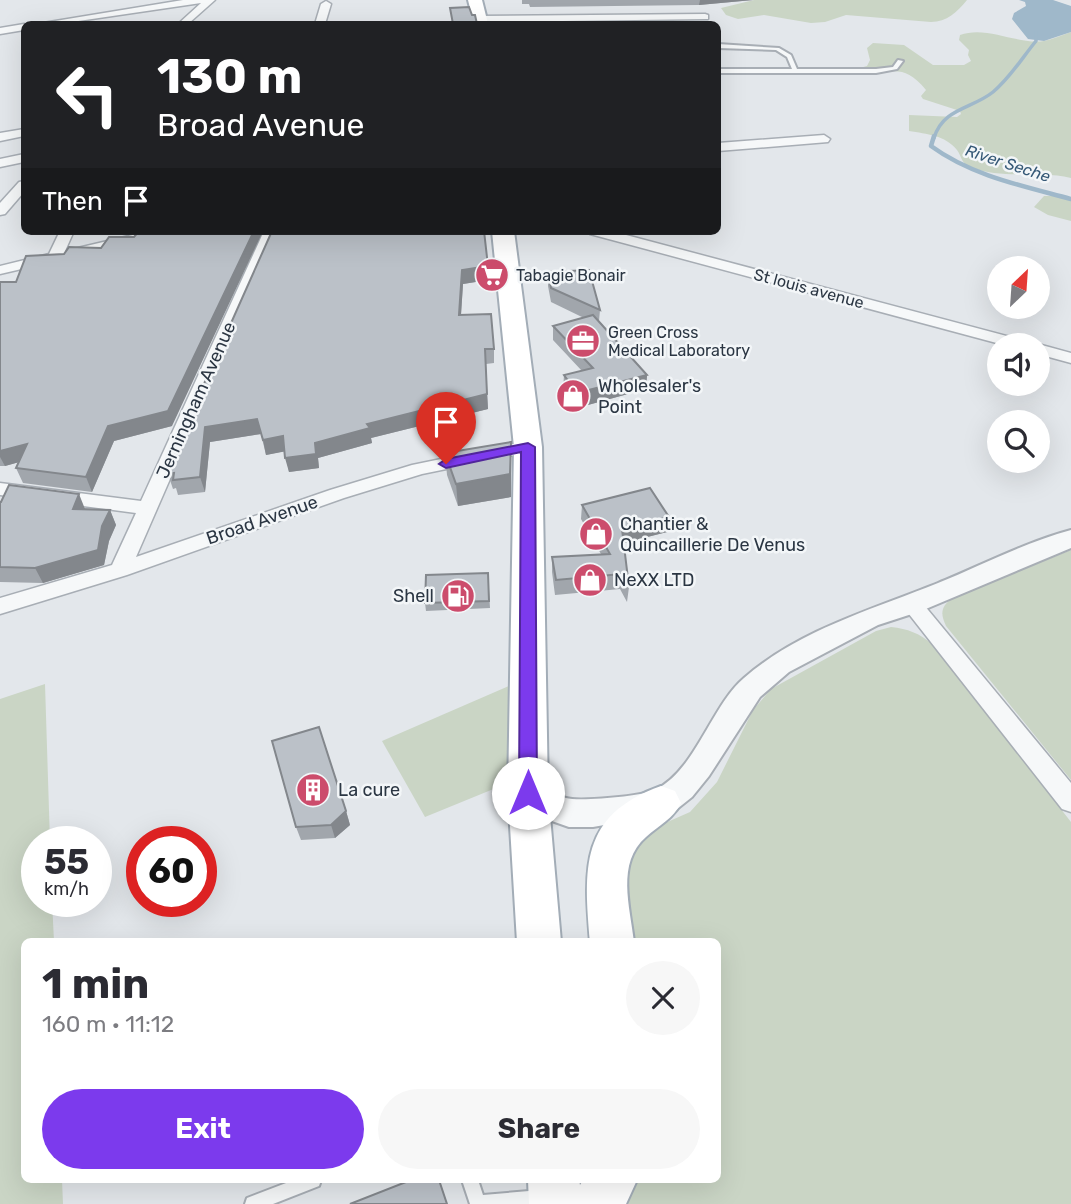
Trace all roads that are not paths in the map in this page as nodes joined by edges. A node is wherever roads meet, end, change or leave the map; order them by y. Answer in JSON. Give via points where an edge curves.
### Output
{"nodes":[{"id":1,"x":202,"y":0,"type":"edge"},
{"id":2,"x":210,"y":0,"type":"edge"},
{"id":3,"x":474,"y":0,"type":"edge"},
{"id":4,"x":326,"y":4,"type":"dead end"},
{"id":5,"x":705,"y":17,"type":"dead end"},
{"id":6,"x":62,"y":21,"type":"edge"},
{"id":7,"x":186,"y":21,"type":"edge"},
{"id":8,"x":321,"y":21,"type":"edge"},
{"id":9,"x":481,"y":21,"type":"edge"},
{"id":10,"x":526,"y":21,"type":"edge"},
{"id":11,"x":21,"y":28,"type":"edge"},
{"id":12,"x":0,"y":31,"type":"edge"},
{"id":13,"x":721,"y":46,"type":"edge"},
{"id":14,"x":900,"y":61,"type":"dead end"},
{"id":15,"x":721,"y":71,"type":"edge"},
{"id":16,"x":795,"y":71,"type":"junction"},
{"id":17,"x":21,"y":133,"type":"edge"},
{"id":18,"x":0,"y":137,"type":"edge"},
{"id":19,"x":824,"y":139,"type":"dead end"},
{"id":20,"x":721,"y":147,"type":"edge"},
{"id":21,"x":21,"y":159,"type":"edge"},
{"id":22,"x":0,"y":163,"type":"edge"},
{"id":23,"x":21,"y":188,"type":"edge"},
{"id":24,"x":0,"y":211,"type":"edge"},
{"id":25,"x":65,"y":235,"type":"edge"},
{"id":26,"x":146,"y":235,"type":"edge"},
{"id":27,"x":269,"y":235,"type":"edge"},
{"id":28,"x":503,"y":235,"type":"edge"},
{"id":29,"x":610,"y":235,"type":"edge"},
{"id":30,"x":54,"y":257,"type":"junction"},
{"id":31,"x":0,"y":270,"type":"edge"},
{"id":32,"x":987,"y":335,"type":"edge"},
{"id":33,"x":1050,"y":352,"type":"edge"},
{"id":34,"x":1071,"y":358,"type":"edge"},
{"id":35,"x":528,"y":447,"type":"junction"},
{"id":36,"x":0,"y":489,"type":"edge"},
{"id":37,"x":148,"y":508,"type":"junction"},
{"id":38,"x":1071,"y":538,"type":"edge"},
{"id":39,"x":120,"y":569,"type":"junction"},
{"id":40,"x":912,"y":604,"type":"junction"},
{"id":41,"x":0,"y":606,"type":"edge"},
{"id":42,"x":528,"y":793,"type":"junction"},
{"id":43,"x":1071,"y":801,"type":"edge"},
{"id":44,"x":661,"y":803,"type":"junction"},
{"id":45,"x":539,"y":938,"type":"edge"},
{"id":46,"x":612,"y":938,"type":"edge"},
{"id":47,"x":306,"y":1183,"type":"edge"},
{"id":48,"x":471,"y":1183,"type":"edge"},
{"id":49,"x":602,"y":1183,"type":"edge"},
{"id":50,"x":565,"y":1196,"type":"edge"},
{"id":51,"x":253,"y":1204,"type":"edge"},
{"id":52,"x":478,"y":1204,"type":"edge"}],
"edges":[{"from":1,"to":6,"type":"street"},
{"from":2,"to":7,"type":"street"},
{"from":3,"to":9,"type":"main road"},
{"from":4,"to":8,"type":"street"},
{"from":5,"to":10,"type":"street"},
{"from":11,"to":12,"type":"street"},
{"from":13,"to":16,"type":"lane","via":[[777,49],[789,56]]},
{"from":14,"to":16,"type":"lane","via":[[895,68],[876,71]]},
{"from":15,"to":16,"type":"lane"},
{"from":17,"to":18,"type":"street"},
{"from":19,"to":20,"type":"street"},
{"from":21,"to":22,"type":"street"},
{"from":23,"to":24,"type":"street"},
{"from":25,"to":30,"type":"street"},
{"from":26,"to":30,"type":"street"},
{"from":27,"to":37,"type":"street","name":"Jerningham Avenue"},
{"from":28,"to":35,"type":"main road"},
{"from":29,"to":32,"type":"street","name":"St louis avenue"},
{"from":30,"to":31,"type":"street"},
{"from":33,"to":34,"type":"street"},
{"from":35,"to":39,"type":"street","name":"Broad Avenue","via":[[419,469]]},
{"from":35,"to":42,"type":"main road"},
{"from":36,"to":37,"type":"street"},
{"from":37,"to":39,"type":"street","name":"Jerningham Avenue"},
{"from":38,"to":40,"type":"street"},
{"from":39,"to":41,"type":"street","name":"Broad Avenue"},
{"from":40,"to":43,"type":"street"},
{"from":40,"to":44,"type":"street","via":[[869,618],[779,664],[750,689],[681,788]]},
{"from":42,"to":44,"type":"street","via":[[569,813]]},
{"from":42,"to":45,"type":"main road"},
{"from":44,"to":46,"type":"main road","via":[[631,825],[615,843],[608,861]]},
{"from":47,"to":51,"type":"lane"},
{"from":48,"to":52,"type":"lane"},
{"from":49,"to":50,"type":"main road"},
{"from":50,"to":52,"type":"lane"}]}
